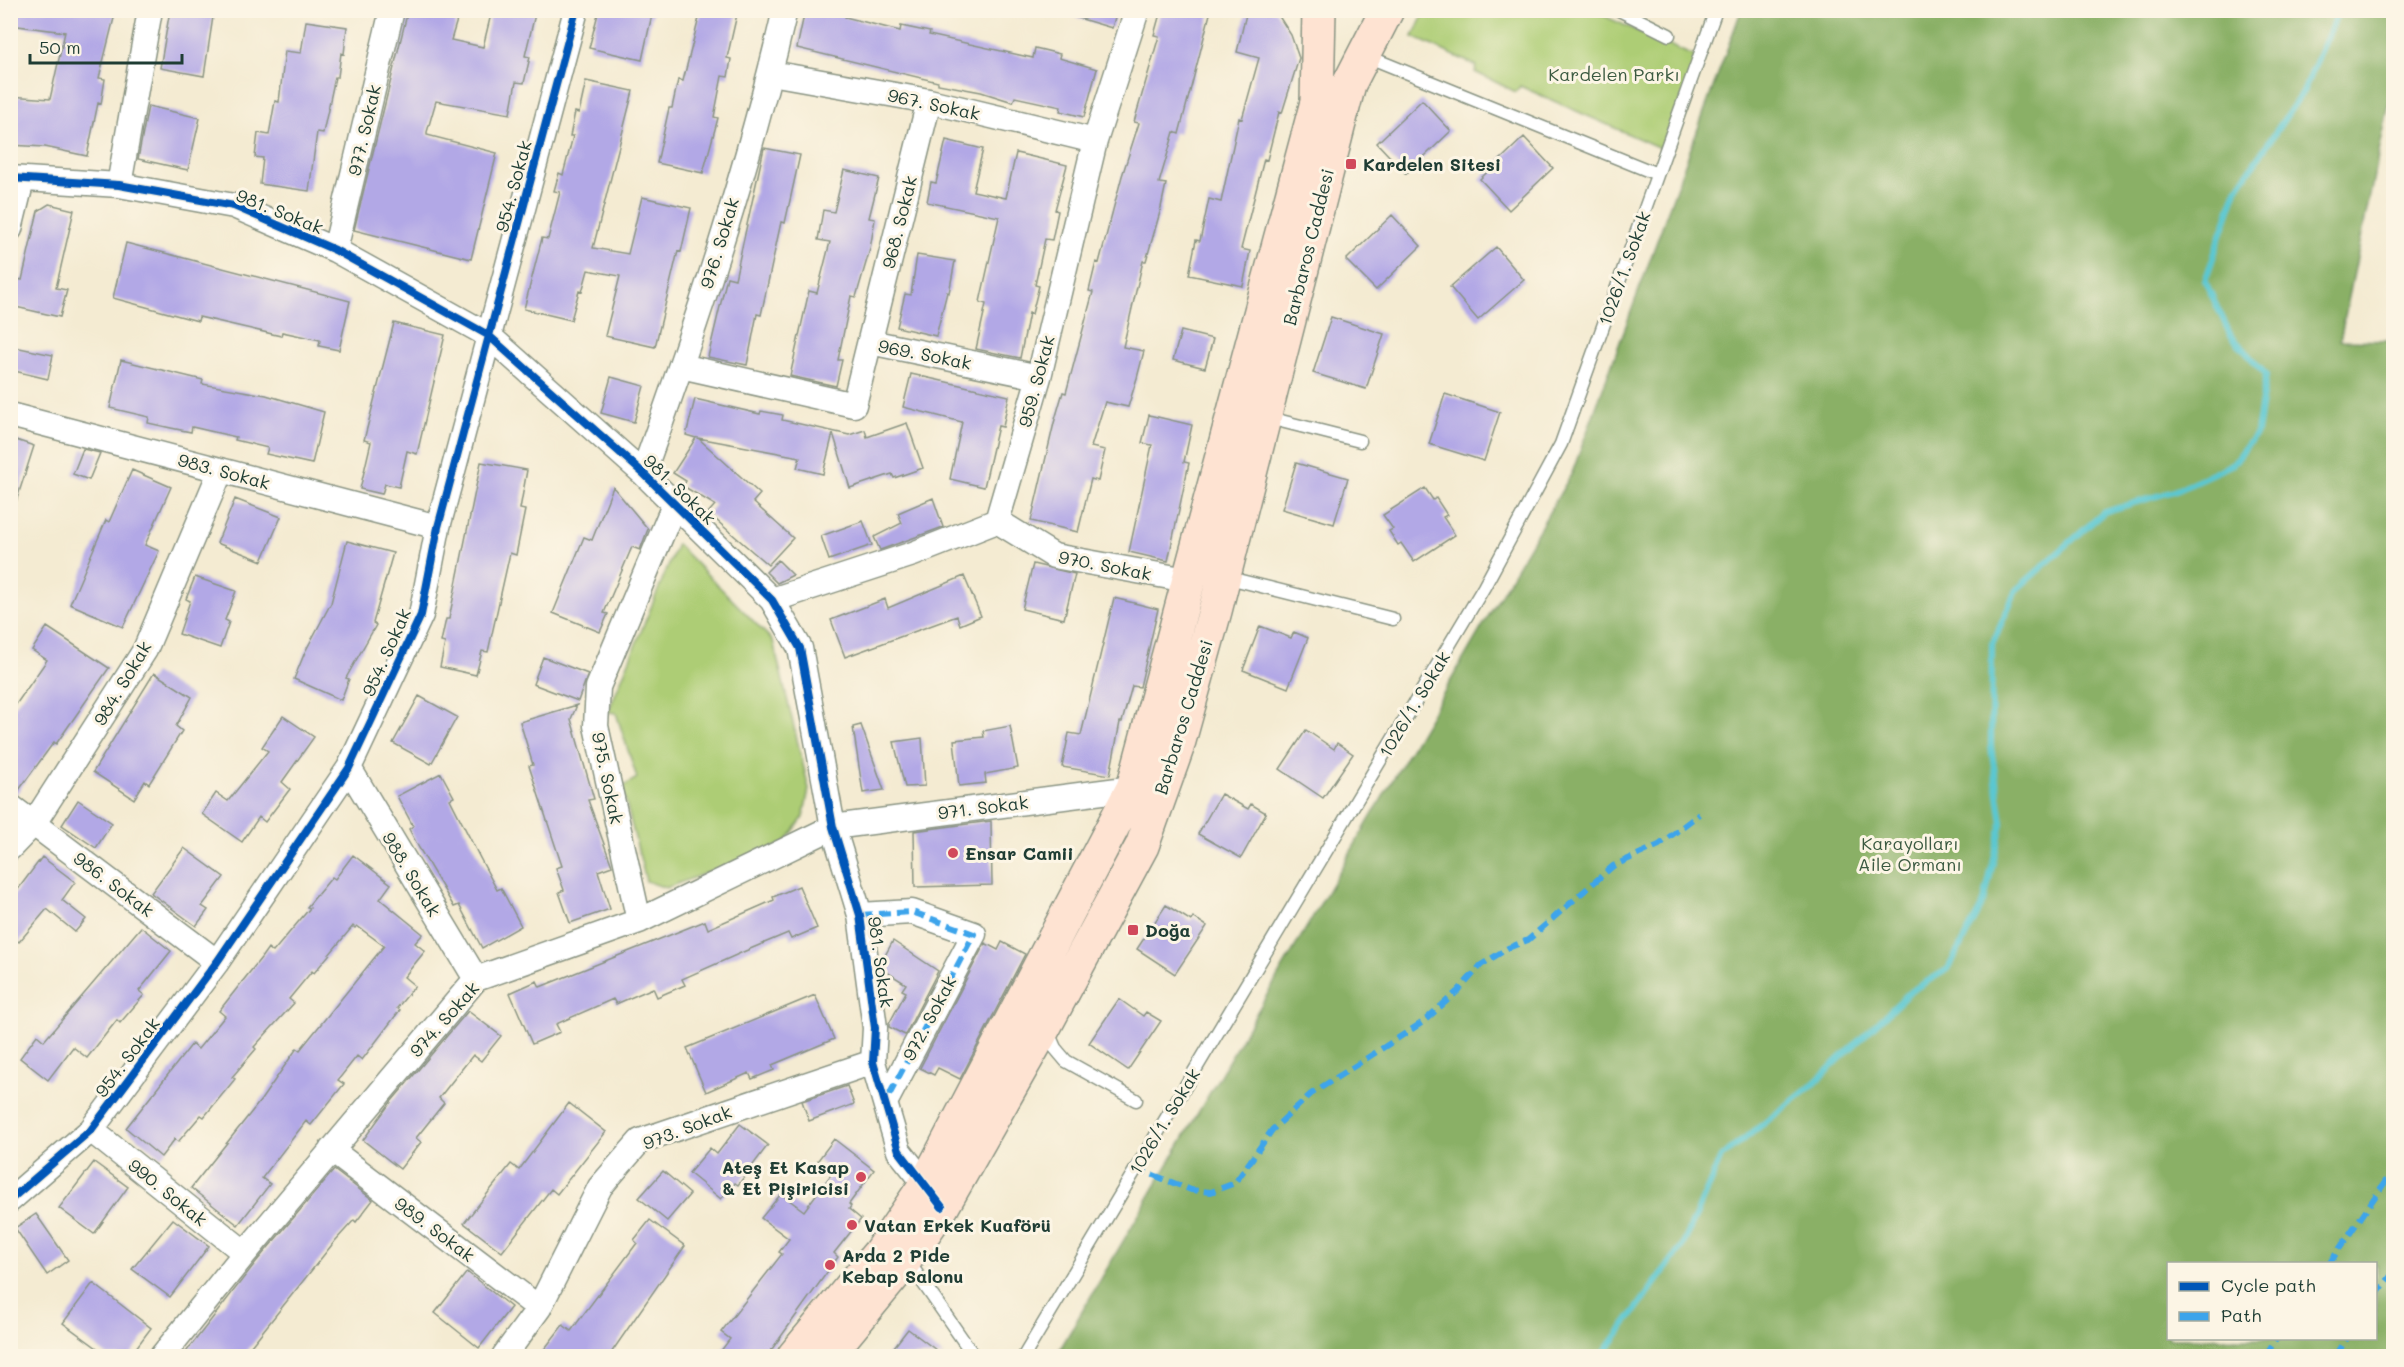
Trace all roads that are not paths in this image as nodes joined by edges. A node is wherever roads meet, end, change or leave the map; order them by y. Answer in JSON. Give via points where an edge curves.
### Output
{"nodes":[{"id":1,"x":150,"y":10,"type":"edge"},
{"id":2,"x":393,"y":10,"type":"edge"},
{"id":3,"x":576,"y":10,"type":"edge"},
{"id":4,"x":785,"y":10,"type":"edge"},
{"id":5,"x":1137,"y":10,"type":"edge"},
{"id":6,"x":1619,"y":10,"type":"edge"},
{"id":7,"x":1716,"y":10,"type":"edge"},
{"id":8,"x":1319,"y":18,"type":"edge"},
{"id":9,"x":1376,"y":33,"type":"edge"},
{"id":10,"x":1668,"y":36,"type":"dead end"},
{"id":11,"x":771,"y":73,"type":"junction"},
{"id":12,"x":928,"y":101,"type":"junction"},
{"id":13,"x":1095,"y":141,"type":"junction"},
{"id":14,"x":1657,"y":174,"type":"junction"},
{"id":15,"x":16,"y":179,"type":"edge"},
{"id":16,"x":118,"y":185,"type":"junction"},
{"id":17,"x":10,"y":229,"type":"edge"},
{"id":18,"x":335,"y":249,"type":"junction"},
{"id":19,"x":488,"y":335,"type":"junction"},
{"id":20,"x":870,"y":342,"type":"junction"},
{"id":21,"x":681,"y":366,"type":"junction"},
{"id":22,"x":1039,"y":377,"type":"junction"},
{"id":23,"x":10,"y":415,"type":"edge"},
{"id":24,"x":1264,"y":417,"type":"junction"},
{"id":25,"x":1360,"y":441,"type":"dead end"},
{"id":26,"x":221,"y":470,"type":"junction"},
{"id":27,"x":643,"y":473,"type":"junction"},
{"id":28,"x":674,"y":505,"type":"junction"},
{"id":29,"x":997,"y":521,"type":"junction"},
{"id":30,"x":438,"y":527,"type":"junction"},
{"id":31,"x":1224,"y":577,"type":"junction"},
{"id":32,"x":1187,"y":580,"type":"junction"},
{"id":33,"x":772,"y":600,"type":"junction"},
{"id":34,"x":1394,"y":619,"type":"dead end"},
{"id":35,"x":349,"y":768,"type":"junction"},
{"id":36,"x":1133,"y":788,"type":"junction"},
{"id":37,"x":10,"y":806,"type":"edge"},
{"id":38,"x":34,"y":823,"type":"junction"},
{"id":39,"x":833,"y":827,"type":"junction"},
{"id":40,"x":10,"y":848,"type":"edge"},
{"id":41,"x":860,"y":915,"type":"junction"},
{"id":42,"x":639,"y":921,"type":"junction"},
{"id":43,"x":217,"y":963,"type":"junction"},
{"id":44,"x":476,"y":979,"type":"junction"},
{"id":45,"x":1045,"y":1026,"type":"junction"},
{"id":46,"x":873,"y":1062,"type":"junction"},
{"id":47,"x":1136,"y":1100,"type":"dead end"},
{"id":48,"x":885,"y":1103,"type":"junction"},
{"id":49,"x":91,"y":1130,"type":"junction"},
{"id":50,"x":331,"y":1150,"type":"junction"},
{"id":51,"x":934,"y":1195,"type":"junction"},
{"id":52,"x":10,"y":1200,"type":"edge"},
{"id":53,"x":244,"y":1253,"type":"junction"},
{"id":54,"x":906,"y":1258,"type":"junction"},
{"id":55,"x":539,"y":1308,"type":"junction"},
{"id":56,"x":162,"y":1356,"type":"edge"},
{"id":57,"x":504,"y":1356,"type":"edge"},
{"id":58,"x":794,"y":1356,"type":"edge"},
{"id":59,"x":827,"y":1356,"type":"edge"},
{"id":60,"x":974,"y":1356,"type":"edge"},
{"id":61,"x":1024,"y":1356,"type":"edge"}],
"edges":[{"from":1,"to":16,"type":"street"},
{"from":2,"to":18,"type":"street","name":"977. Sokak"},
{"from":3,"to":19,"type":"street","name":"954. Sokak"},
{"from":4,"to":11,"type":"street","name":"976. Sokak"},
{"from":5,"to":13,"type":"street","name":"959. Sokak"},
{"from":6,"to":10,"type":"lane"},
{"from":7,"to":14,"type":"lane","name":"1026/1. Sokak"},
{"from":8,"to":9,"type":"main road","via":[[1337,42],[1346,45],[1364,42]]},
{"from":8,"to":32,"type":"main road","name":"Barbaros Caddesi","via":[[1317,102]]},
{"from":9,"to":14,"type":"lane"},
{"from":9,"to":24,"type":"main road","name":"Barbaros Caddesi","via":[[1349,84]]},
{"from":11,"to":12,"type":"street","name":"967. Sokak"},
{"from":11,"to":21,"type":"street","name":"976. Sokak"},
{"from":12,"to":13,"type":"street","name":"967. Sokak"},
{"from":12,"to":20,"type":"street","name":"968. Sokak"},
{"from":13,"to":22,"type":"street","name":"959. Sokak"},
{"from":14,"to":61,"type":"lane","name":"1026/1. Sokak","via":[[1561,444],[1484,587]]},
{"from":15,"to":16,"type":"street","name":"981. Sokak"},
{"from":15,"to":17,"type":"street"},
{"from":16,"to":18,"type":"street","name":"981. Sokak","via":[[234,206]]},
{"from":18,"to":19,"type":"street","name":"981. Sokak"},
{"from":19,"to":27,"type":"street","name":"981. Sokak"},
{"from":19,"to":30,"type":"street","name":"954. Sokak"},
{"from":20,"to":21,"type":"street","name":"969. Sokak","via":[[854,405]]},
{"from":20,"to":22,"type":"street","name":"969. Sokak"},
{"from":21,"to":27,"type":"street","name":"976. Sokak"},
{"from":22,"to":29,"type":"street","name":"959. Sokak"},
{"from":23,"to":26,"type":"street","name":"983. Sokak"},
{"from":24,"to":25,"type":"lane"},
{"from":24,"to":31,"type":"main road","name":"Barbaros Caddesi"},
{"from":26,"to":30,"type":"street","name":"983. Sokak"},
{"from":26,"to":38,"type":"street","name":"984. Sokak","via":[[145,650]]},
{"from":27,"to":28,"type":"street","name":"981. Sokak"},
{"from":28,"to":33,"type":"street","name":"981. Sokak"},
{"from":28,"to":42,"type":"street","name":"975. Sokak","via":[[598,687],[596,726]]},
{"from":29,"to":32,"type":"street","name":"970. Sokak","via":[[1054,556]]},
{"from":29,"to":33,"type":"street","via":[[913,554]]},
{"from":30,"to":35,"type":"street","name":"954. Sokak","via":[[421,615]]},
{"from":31,"to":34,"type":"lane"},
{"from":31,"to":45,"type":"main road","name":"Barbaros Caddesi","via":[[1177,748],[1142,846]]},
{"from":32,"to":36,"type":"main road","name":"Barbaros Caddesi"},
{"from":33,"to":39,"type":"street","name":"981. Sokak","via":[[800,648]]},
{"from":35,"to":43,"type":"street","name":"954. Sokak"},
{"from":35,"to":44,"type":"street","name":"988. Sokak"},
{"from":36,"to":39,"type":"street","name":"971. Sokak"},
{"from":36,"to":51,"type":"main road","name":"Barbaros Caddesi"},
{"from":37,"to":38,"type":"street","name":"986. Sokak"},
{"from":38,"to":40,"type":"street","name":"984. Sokak"},
{"from":38,"to":43,"type":"street","name":"986. Sokak"},
{"from":39,"to":41,"type":"street","name":"981. Sokak"},
{"from":39,"to":42,"type":"street","name":"974. Sokak"},
{"from":41,"to":46,"type":"street","name":"981. Sokak","via":[[875,1028]]},
{"from":41,"to":48,"type":"street","name":"972. Sokak","via":[[912,912],[974,934]]},
{"from":42,"to":44,"type":"street","name":"974. Sokak"},
{"from":43,"to":49,"type":"street","name":"954. Sokak"},
{"from":44,"to":50,"type":"street","name":"974. Sokak"},
{"from":45,"to":47,"type":"lane","via":[[1054,1048],[1066,1061]]},
{"from":45,"to":51,"type":"main road","name":"Barbaros Caddesi"},
{"from":46,"to":48,"type":"street","name":"981. Sokak"},
{"from":46,"to":55,"type":"street","name":"973. Sokak","via":[[640,1141],[600,1187]]},
{"from":48,"to":51,"type":"street","name":"981. Sokak","via":[[899,1151]]},
{"from":49,"to":52,"type":"street","name":"954. Sokak"},
{"from":49,"to":53,"type":"street","name":"990. Sokak"},
{"from":50,"to":53,"type":"street","name":"974. Sokak"},
{"from":50,"to":55,"type":"street","name":"989. Sokak"},
{"from":51,"to":54,"type":"main road","name":"Barbaros Caddesi"},
{"from":51,"to":58,"type":"main road","name":"Barbaros Caddesi","via":[[880,1252]]},
{"from":53,"to":56,"type":"street","name":"974. Sokak"},
{"from":54,"to":59,"type":"main road","name":"Barbaros Caddesi"},
{"from":54,"to":60,"type":"lane"},
{"from":55,"to":57,"type":"street","name":"973. Sokak"}]}
